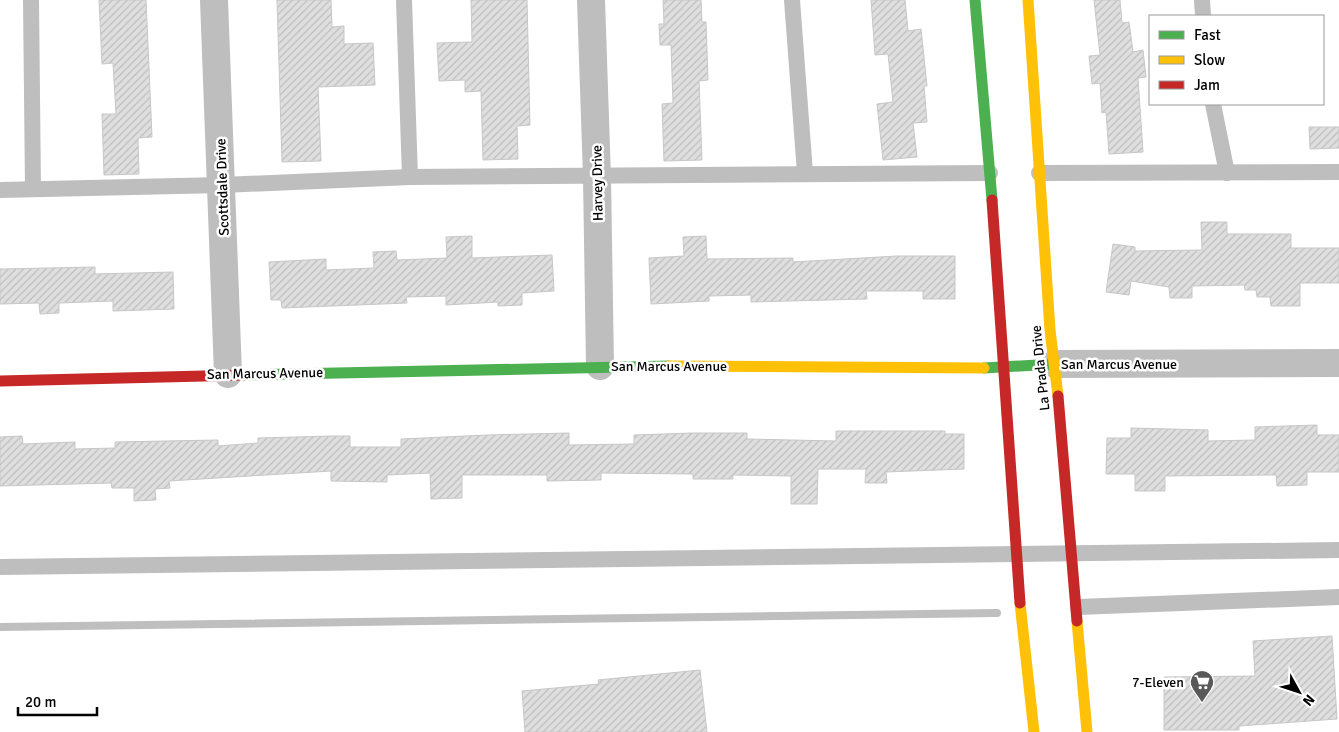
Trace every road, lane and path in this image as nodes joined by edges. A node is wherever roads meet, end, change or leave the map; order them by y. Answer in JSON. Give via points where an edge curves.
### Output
{"nodes":[{"id":1,"x":31,"y":0,"type":"edge"},
{"id":2,"x":214,"y":0,"type":"edge"},
{"id":3,"x":404,"y":0,"type":"edge"},
{"id":4,"x":591,"y":0,"type":"edge"},
{"id":5,"x":792,"y":0,"type":"edge"},
{"id":6,"x":976,"y":0,"type":"edge"},
{"id":7,"x":1028,"y":0,"type":"edge"},
{"id":8,"x":1202,"y":0,"type":"edge"},
{"id":9,"x":1203,"y":15,"type":"edge"},
{"id":10,"x":1213,"y":105,"type":"edge"},
{"id":11,"x":1339,"y":172,"type":"edge"},
{"id":12,"x":804,"y":173,"type":"junction"},
{"id":13,"x":990,"y":173,"type":"junction"},
{"id":14,"x":1039,"y":173,"type":"junction"},
{"id":15,"x":1227,"y":173,"type":"junction"},
{"id":16,"x":410,"y":177,"type":"junction"},
{"id":17,"x":597,"y":177,"type":"junction"},
{"id":18,"x":222,"y":185,"type":"junction"},
{"id":19,"x":33,"y":189,"type":"junction"},
{"id":20,"x":0,"y":190,"type":"edge"},
{"id":21,"x":1339,"y":363,"type":"edge"},
{"id":22,"x":1055,"y":364,"type":"junction"},
{"id":23,"x":600,"y":366,"type":"junction"},
{"id":24,"x":1005,"y":368,"type":"junction"},
{"id":25,"x":228,"y":374,"type":"junction"},
{"id":26,"x":0,"y":381,"type":"edge"},
{"id":27,"x":1339,"y":550,"type":"edge"},
{"id":28,"x":1072,"y":552,"type":"junction"},
{"id":29,"x":1017,"y":553,"type":"junction"},
{"id":30,"x":0,"y":567,"type":"edge"},
{"id":31,"x":1339,"y":597,"type":"edge"},
{"id":32,"x":1078,"y":607,"type":"junction"},
{"id":33,"x":1034,"y":732,"type":"edge"},
{"id":34,"x":1087,"y":732,"type":"edge"}],
"edges":[{"from":1,"to":19,"type":"lane"},
{"from":2,"to":18,"type":"street","name":"Scottsdale Drive"},
{"from":3,"to":16,"type":"lane"},
{"from":4,"to":17,"type":"street","name":"Harvey Drive"},
{"from":5,"to":12,"type":"lane"},
{"from":6,"to":13,"type":"main road"},
{"from":7,"to":14,"type":"main road","name":"La Prada Drive"},
{"from":8,"to":9,"type":"lane"},
{"from":10,"to":15,"type":"lane"},
{"from":11,"to":15,"type":"lane"},
{"from":12,"to":13,"type":"lane"},
{"from":12,"to":17,"type":"lane"},
{"from":13,"to":24,"type":"main road"},
{"from":14,"to":15,"type":"lane"},
{"from":14,"to":22,"type":"main road","name":"La Prada Drive"},
{"from":16,"to":17,"type":"lane"},
{"from":16,"to":18,"type":"lane"},
{"from":17,"to":23,"type":"street","name":"Harvey Drive"},
{"from":18,"to":19,"type":"lane"},
{"from":18,"to":25,"type":"street","name":"Scottsdale Drive"},
{"from":19,"to":20,"type":"lane"},
{"from":21,"to":22,"type":"street","name":"San Marcus Avenue"},
{"from":22,"to":24,"type":"main road","name":"San Marcus Avenue"},
{"from":22,"to":28,"type":"main road","name":"La Prada Drive"},
{"from":23,"to":24,"type":"main road","name":"San Marcus Avenue"},
{"from":23,"to":25,"type":"main road","name":"San Marcus Avenue"},
{"from":24,"to":29,"type":"main road"},
{"from":25,"to":26,"type":"main road","name":"San Marcus Avenue"},
{"from":27,"to":28,"type":"lane"},
{"from":28,"to":29,"type":"lane"},
{"from":28,"to":32,"type":"main road","name":"La Prada Drive"},
{"from":29,"to":30,"type":"lane"},
{"from":29,"to":33,"type":"main road"},
{"from":31,"to":32,"type":"lane"},
{"from":32,"to":34,"type":"main road","name":"La Prada Drive"}]}
